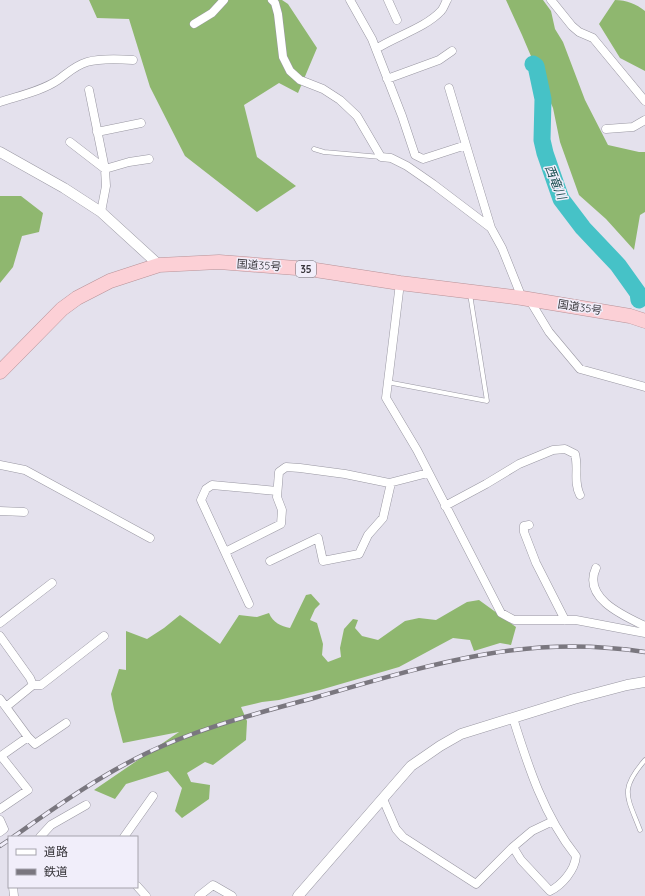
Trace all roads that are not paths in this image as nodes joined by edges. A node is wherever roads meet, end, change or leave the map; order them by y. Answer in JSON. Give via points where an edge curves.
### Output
{"nodes":[{"id":1,"x":224,"y":0,"type":"edge"},
{"id":2,"x":272,"y":0,"type":"edge"},
{"id":3,"x":350,"y":0,"type":"edge"},
{"id":4,"x":388,"y":0,"type":"edge"},
{"id":5,"x":447,"y":0,"type":"edge"},
{"id":6,"x":551,"y":0,"type":"edge"},
{"id":7,"x":397,"y":20,"type":"dead end"},
{"id":8,"x":194,"y":24,"type":"dead end"},
{"id":9,"x":376,"y":49,"type":"junction"},
{"id":10,"x":452,"y":51,"type":"dead end"},
{"id":11,"x":133,"y":60,"type":"dead end"},
{"id":12,"x":387,"y":79,"type":"junction"},
{"id":13,"x":449,"y":88,"type":"dead end"},
{"id":14,"x":89,"y":90,"type":"dead end"},
{"id":15,"x":645,"y":101,"type":"edge"},
{"id":16,"x":0,"y":102,"type":"edge"},
{"id":17,"x":645,"y":120,"type":"edge"},
{"id":18,"x":141,"y":123,"type":"dead end"},
{"id":19,"x":606,"y":129,"type":"dead end"},
{"id":20,"x":97,"y":132,"type":"junction"},
{"id":21,"x":70,"y":142,"type":"dead end"},
{"id":22,"x":466,"y":145,"type":"junction"},
{"id":23,"x":314,"y":149,"type":"dead end"},
{"id":24,"x":0,"y":152,"type":"edge"},
{"id":25,"x":381,"y":157,"type":"junction"},
{"id":26,"x":149,"y":159,"type":"dead end"},
{"id":27,"x":105,"y":169,"type":"junction"},
{"id":28,"x":101,"y":212,"type":"junction"},
{"id":29,"x":491,"y":228,"type":"junction"},
{"id":30,"x":159,"y":265,"type":"junction"},
{"id":31,"x":400,"y":283,"type":"junction"},
{"id":32,"x":470,"y":292,"type":"junction"},
{"id":33,"x":525,"y":299,"type":"junction"},
{"id":34,"x":645,"y":321,"type":"edge"},
{"id":35,"x":0,"y":372,"type":"edge"},
{"id":36,"x":387,"y":382,"type":"junction"},
{"id":37,"x":645,"y":387,"type":"edge"},
{"id":38,"x":0,"y":465,"type":"edge"},
{"id":39,"x":428,"y":473,"type":"junction"},
{"id":40,"x":391,"y":482,"type":"junction"},
{"id":41,"x":277,"y":491,"type":"junction"},
{"id":42,"x":580,"y":495,"type":"dead end"},
{"id":43,"x":445,"y":506,"type":"junction"},
{"id":44,"x":0,"y":511,"type":"edge"},
{"id":45,"x":24,"y":512,"type":"dead end"},
{"id":46,"x":529,"y":525,"type":"dead end"},
{"id":47,"x":150,"y":538,"type":"dead end"},
{"id":48,"x":225,"y":552,"type":"junction"},
{"id":49,"x":270,"y":560,"type":"dead end"},
{"id":50,"x":596,"y":568,"type":"dead end"},
{"id":51,"x":52,"y":583,"type":"dead end"},
{"id":52,"x":248,"y":604,"type":"dead end"},
{"id":53,"x":565,"y":620,"type":"junction"},
{"id":54,"x":0,"y":623,"type":"edge"},
{"id":55,"x":645,"y":626,"type":"edge"},
{"id":56,"x":645,"y":633,"type":"edge"},
{"id":57,"x":0,"y":636,"type":"edge"},
{"id":58,"x":104,"y":636,"type":"dead end"},
{"id":59,"x":645,"y":682,"type":"edge"},
{"id":60,"x":33,"y":685,"type":"junction"},
{"id":61,"x":0,"y":699,"type":"edge"},
{"id":62,"x":6,"y":707,"type":"junction"},
{"id":63,"x":513,"y":718,"type":"junction"},
{"id":64,"x":66,"y":723,"type":"dead end"},
{"id":65,"x":28,"y":737,"type":"junction"},
{"id":66,"x":1,"y":755,"type":"edge"},
{"id":67,"x":645,"y":760,"type":"edge"},
{"id":68,"x":153,"y":796,"type":"dead end"},
{"id":69,"x":383,"y":799,"type":"junction"},
{"id":70,"x":86,"y":805,"type":"dead end"},
{"id":71,"x":0,"y":809,"type":"edge"},
{"id":72,"x":0,"y":820,"type":"edge"},
{"id":73,"x":553,"y":821,"type":"junction"},
{"id":74,"x":640,"y":830,"type":"dead end"},
{"id":75,"x":0,"y":832,"type":"edge"},
{"id":76,"x":41,"y":836,"type":"edge"},
{"id":77,"x":125,"y":836,"type":"edge"},
{"id":78,"x":513,"y":847,"type":"junction"},
{"id":79,"x":138,"y":887,"type":"edge"},
{"id":80,"x":146,"y":896,"type":"edge"},
{"id":81,"x":199,"y":896,"type":"edge"},
{"id":82,"x":232,"y":896,"type":"edge"},
{"id":83,"x":298,"y":896,"type":"edge"}],
"edges":[{"from":1,"to":8,"type":"street","via":[[212,13]]},
{"from":2,"to":25,"type":"street","via":[[278,14],[283,57],[290,71],[300,80],[323,88],[357,116]]},
{"from":3,"to":9,"type":"street"},
{"from":4,"to":7,"type":"street"},
{"from":5,"to":9,"type":"street","via":[[441,10],[424,24]]},
{"from":6,"to":15,"type":"street","via":[[572,26],[593,38]]},
{"from":9,"to":12,"type":"street"},
{"from":10,"to":12,"type":"street","via":[[439,60]]},
{"from":11,"to":16,"type":"street","via":[[107,59],[88,62],[72,69],[58,81]]},
{"from":12,"to":22,"type":"street","via":[[415,155],[423,159]]},
{"from":13,"to":22,"type":"street"},
{"from":14,"to":20,"type":"street"},
{"from":17,"to":19,"type":"street","via":[[633,127]]},
{"from":18,"to":20,"type":"street"},
{"from":20,"to":27,"type":"street"},
{"from":21,"to":27,"type":"street"},
{"from":22,"to":29,"type":"street"},
{"from":23,"to":25,"type":"lane"},
{"from":24,"to":28,"type":"street"},
{"from":25,"to":29,"type":"street","via":[[391,158],[407,166]]},
{"from":26,"to":27,"type":"street"},
{"from":27,"to":28,"type":"street","via":[[106,186]]},
{"from":28,"to":30,"type":"street"},
{"from":29,"to":33,"type":"street"},
{"from":30,"to":31,"type":"highway","name":"国道35号","number":"35","via":[[219,262],[310,269]]},
{"from":30,"to":35,"type":"highway","name":"国道35号","number":"35","via":[[110,281],[77,298],[62,309]]},
{"from":31,"to":32,"type":"highway","name":"国道35号","number":"35"},
{"from":31,"to":36,"type":"street"},
{"from":32,"to":33,"type":"highway","name":"国道35号","number":"35"},
{"from":32,"to":36,"type":"lane","via":[[487,401]]},
{"from":33,"to":34,"type":"highway","name":"国道35号","number":"35","via":[[630,316]]},
{"from":33,"to":37,"type":"street","via":[[580,369]]},
{"from":36,"to":39,"type":"street","via":[[386,398]]},
{"from":38,"to":47,"type":"street","via":[[25,470]]},
{"from":39,"to":40,"type":"street"},
{"from":39,"to":43,"type":"street"},
{"from":40,"to":41,"type":"street","via":[[286,467],[279,472]]},
{"from":40,"to":49,"type":"street","via":[[383,518],[368,535],[359,554],[323,561],[318,538]]},
{"from":41,"to":48,"type":"street","via":[[282,510],[281,524]]},
{"from":41,"to":48,"type":"street","via":[[212,485],[206,489],[201,500]]},
{"from":42,"to":43,"type":"street","via":[[576,487],[575,454],[566,449],[553,450],[519,464]]},
{"from":43,"to":53,"type":"street","via":[[501,613],[514,620]]},
{"from":44,"to":45,"type":"street"},
{"from":46,"to":53,"type":"street","via":[[524,526],[524,532],[536,563]]},
{"from":48,"to":52,"type":"street"},
{"from":50,"to":55,"type":"street","via":[[593,575],[599,597],[606,605]]},
{"from":51,"to":54,"type":"street"},
{"from":53,"to":56,"type":"street"},
{"from":57,"to":60,"type":"street"},
{"from":58,"to":60,"type":"street","via":[[41,685]]},
{"from":59,"to":63,"type":"street","via":[[619,687]]},
{"from":60,"to":62,"type":"street"},
{"from":61,"to":62,"type":"street"},
{"from":62,"to":65,"type":"street"},
{"from":63,"to":69,"type":"street","via":[[461,734],[440,746],[411,766]]},
{"from":63,"to":73,"type":"street","via":[[535,781]]},
{"from":64,"to":65,"type":"street","via":[[35,744]]},
{"from":65,"to":66,"type":"street"},
{"from":66,"to":71,"type":"street","via":[[28,790]]},
{"from":67,"to":74,"type":"lane","via":[[635,772],[628,787],[628,797]]},
{"from":68,"to":77,"type":"street"},
{"from":69,"to":78,"type":"street","via":[[396,829],[404,837],[476,884]]},
{"from":69,"to":83,"type":"street"},
{"from":70,"to":76,"type":"street","via":[[51,825]]},
{"from":72,"to":75,"type":"street","via":[[4,829]]},
{"from":73,"to":78,"type":"street","via":[[532,831]]},
{"from":73,"to":78,"type":"street","via":[[576,856],[576,862],[557,888],[550,891],[521,860]]},
{"from":79,"to":80,"type":"street"},
{"from":81,"to":82,"type":"street","via":[[213,885]]}]}
